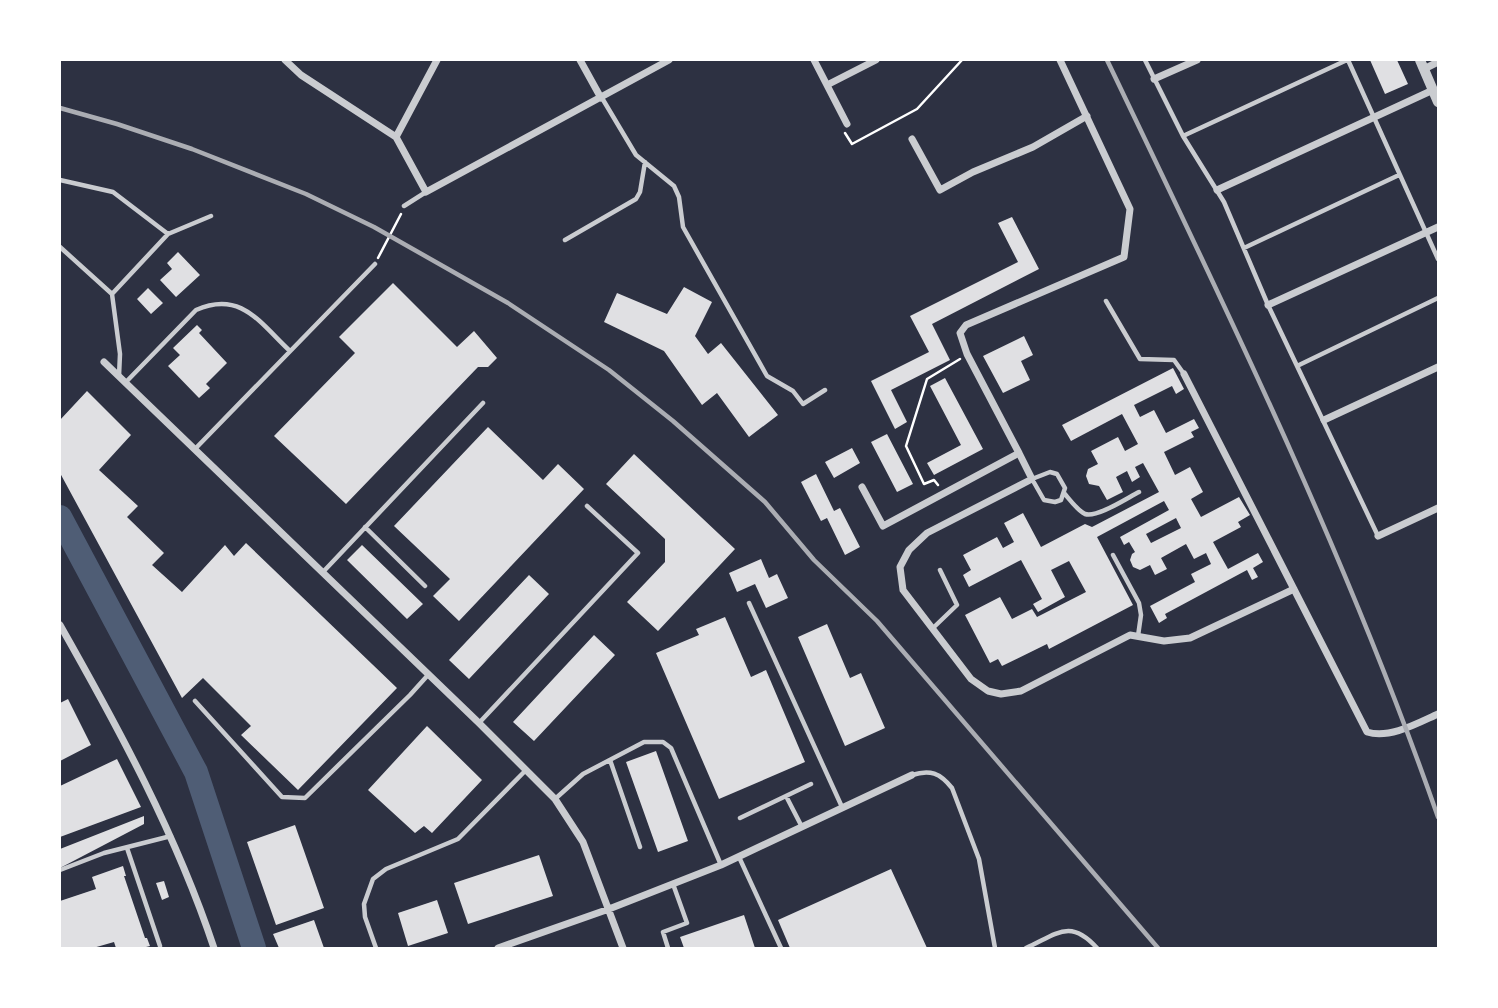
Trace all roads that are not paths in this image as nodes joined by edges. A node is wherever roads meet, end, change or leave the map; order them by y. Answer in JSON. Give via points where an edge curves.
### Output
{"nodes":[{"id":1,"x":285,"y":60,"type":"edge"},
{"id":2,"x":436,"y":60,"type":"edge"},
{"id":3,"x":580,"y":60,"type":"edge"},
{"id":4,"x":669,"y":60,"type":"edge"},
{"id":5,"x":814,"y":60,"type":"edge"},
{"id":6,"x":876,"y":60,"type":"edge"},
{"id":7,"x":1060,"y":60,"type":"edge"},
{"id":8,"x":1145,"y":60,"type":"edge"},
{"id":9,"x":1197,"y":60,"type":"edge"},
{"id":10,"x":1348,"y":60,"type":"edge"},
{"id":11,"x":1438,"y":62,"type":"edge"},
{"id":12,"x":1422,"y":64,"type":"edge"},
{"id":13,"x":1154,"y":79,"type":"junction"},
{"id":14,"x":827,"y":85,"type":"junction"},
{"id":15,"x":1433,"y":90,"type":"junction"},
{"id":16,"x":601,"y":98,"type":"junction"},
{"id":17,"x":1438,"y":102,"type":"edge"},
{"id":18,"x":1087,"y":116,"type":"junction"},
{"id":19,"x":1373,"y":118,"type":"junction"},
{"id":20,"x":847,"y":124,"type":"road end"},
{"id":21,"x":1183,"y":136,"type":"junction"},
{"id":22,"x":396,"y":137,"type":"junction"},
{"id":23,"x":912,"y":139,"type":"dead end"},
{"id":24,"x":645,"y":162,"type":"junction"},
{"id":25,"x":1399,"y":176,"type":"junction"},
{"id":26,"x":60,"y":180,"type":"edge"},
{"id":27,"x":1217,"y":190,"type":"junction"},
{"id":28,"x":426,"y":192,"type":"junction"},
{"id":29,"x":404,"y":206,"type":"road end"},
{"id":30,"x":211,"y":216,"type":"dead end"},
{"id":31,"x":1438,"y":227,"type":"edge"},
{"id":32,"x":168,"y":234,"type":"junction"},
{"id":33,"x":1425,"y":234,"type":"junction"},
{"id":34,"x":565,"y":240,"type":"dead end"},
{"id":35,"x":60,"y":247,"type":"edge"},
{"id":36,"x":1244,"y":248,"type":"junction"},
{"id":37,"x":1438,"y":258,"type":"edge"},
{"id":38,"x":375,"y":264,"type":"road end"},
{"id":39,"x":111,"y":294,"type":"junction"},
{"id":40,"x":1438,"y":298,"type":"edge"},
{"id":41,"x":1106,"y":301,"type":"dead end"},
{"id":42,"x":1268,"y":305,"type":"junction"},
{"id":43,"x":290,"y":351,"type":"junction"},
{"id":44,"x":104,"y":362,"type":"dead end"},
{"id":45,"x":1297,"y":366,"type":"junction"},
{"id":46,"x":1438,"y":367,"type":"edge"},
{"id":47,"x":1184,"y":374,"type":"joint"},
{"id":48,"x":122,"y":380,"type":"junction"},
{"id":49,"x":825,"y":390,"type":"dead end"},
{"id":50,"x":483,"y":403,"type":"dead end"},
{"id":51,"x":1324,"y":420,"type":"junction"},
{"id":52,"x":195,"y":449,"type":"junction"},
{"id":53,"x":1019,"y":453,"type":"junction"},
{"id":54,"x":1032,"y":479,"type":"junction"},
{"id":55,"x":862,"y":487,"type":"dead end"},
{"id":56,"x":1139,"y":492,"type":"dead end"},
{"id":57,"x":1064,"y":493,"type":"junction"},
{"id":58,"x":587,"y":506,"type":"dead end"},
{"id":59,"x":1438,"y":508,"type":"edge"},
{"id":60,"x":365,"y":527,"type":"junction"},
{"id":61,"x":1378,"y":536,"type":"joint"},
{"id":62,"x":1113,"y":555,"type":"dead end"},
{"id":63,"x":940,"y":570,"type":"dead end"},
{"id":64,"x":323,"y":572,"type":"junction"},
{"id":65,"x":425,"y":586,"type":"dead end"},
{"id":66,"x":1294,"y":589,"type":"junction"},
{"id":67,"x":749,"y":603,"type":"dead end"},
{"id":68,"x":60,"y":625,"type":"edge"},
{"id":69,"x":932,"y":628,"type":"junction"},
{"id":70,"x":1137,"y":637,"type":"junction"},
{"id":71,"x":429,"y":674,"type":"junction"},
{"id":72,"x":195,"y":701,"type":"dead end"},
{"id":73,"x":1438,"y":714,"type":"edge"},
{"id":74,"x":479,"y":723,"type":"junction"},
{"id":75,"x":610,"y":760,"type":"junction"},
{"id":76,"x":526,"y":770,"type":"junction"},
{"id":77,"x":912,"y":775,"type":"joint"},
{"id":78,"x":811,"y":784,"type":"dead end"},
{"id":79,"x":786,"y":796,"type":"junction"},
{"id":80,"x":555,"y":799,"type":"junction"},
{"id":81,"x":842,"y":807,"type":"junction"},
{"id":82,"x":740,"y":818,"type":"dead end"},
{"id":83,"x":802,"y":827,"type":"junction"},
{"id":84,"x":171,"y":836,"type":"junction"},
{"id":85,"x":640,"y":847,"type":"dead end"},
{"id":86,"x":127,"y":848,"type":"junction"},
{"id":87,"x":739,"y":857,"type":"junction"},
{"id":88,"x":721,"y":865,"type":"junction"},
{"id":89,"x":60,"y":870,"type":"edge"},
{"id":90,"x":673,"y":884,"type":"junction"},
{"id":91,"x":609,"y":909,"type":"junction"},
{"id":92,"x":160,"y":946,"type":"dead end"},
{"id":93,"x":214,"y":948,"type":"edge"},
{"id":94,"x":376,"y":948,"type":"edge"},
{"id":95,"x":498,"y":948,"type":"edge"},
{"id":96,"x":623,"y":948,"type":"edge"},
{"id":97,"x":668,"y":948,"type":"edge"},
{"id":98,"x":780,"y":948,"type":"edge"},
{"id":99,"x":995,"y":948,"type":"edge"},
{"id":100,"x":1026,"y":948,"type":"edge"},
{"id":101,"x":1097,"y":948,"type":"edge"}],
"edges":[{"from":1,"to":22,"type":"street"},
{"from":2,"to":22,"type":"street"},
{"from":3,"to":16,"type":"street"},
{"from":4,"to":16,"type":"street"},
{"from":5,"to":14,"type":"street"},
{"from":6,"to":14,"type":"street"},
{"from":7,"to":18,"type":"street"},
{"from":8,"to":13,"type":"lane"},
{"from":9,"to":13,"type":"street"},
{"from":10,"to":19,"type":"lane"},
{"from":10,"to":21,"type":"lane"},
{"from":11,"to":12,"type":"street"},
{"from":12,"to":15,"type":"street"},
{"from":13,"to":21,"type":"lane"},
{"from":14,"to":20,"type":"street"},
{"from":15,"to":17,"type":"street"},
{"from":15,"to":19,"type":"street"},
{"from":16,"to":24,"type":"lane"},
{"from":16,"to":28,"type":"street"},
{"from":18,"to":23,"type":"street","via":[[940,190]]},
{"from":18,"to":53,"type":"street","via":[[1130,209],[1124,257],[966,324],[960,333]]},
{"from":19,"to":25,"type":"lane"},
{"from":19,"to":27,"type":"street"},
{"from":21,"to":27,"type":"lane"},
{"from":22,"to":28,"type":"street"},
{"from":24,"to":34,"type":"lane","via":[[636,199]]},
{"from":24,"to":49,"type":"lane","via":[[680,197],[687,234],[767,376],[793,391],[803,404]]},
{"from":25,"to":33,"type":"lane"},
{"from":25,"to":36,"type":"lane"},
{"from":26,"to":32,"type":"lane","via":[[113,192]]},
{"from":27,"to":36,"type":"lane"},
{"from":28,"to":29,"type":"lane"},
{"from":30,"to":32,"type":"lane"},
{"from":31,"to":33,"type":"street"},
{"from":32,"to":39,"type":"lane"},
{"from":33,"to":37,"type":"lane"},
{"from":33,"to":42,"type":"street"},
{"from":35,"to":39,"type":"lane"},
{"from":36,"to":42,"type":"lane"},
{"from":38,"to":43,"type":"lane"},
{"from":39,"to":48,"type":"lane"},
{"from":40,"to":45,"type":"lane"},
{"from":41,"to":47,"type":"lane","via":[[1140,359],[1174,360]]},
{"from":42,"to":45,"type":"lane"},
{"from":43,"to":48,"type":"lane","via":[[246,310],[227,302],[211,303],[196,310]]},
{"from":43,"to":52,"type":"lane"},
{"from":44,"to":48,"type":"street"},
{"from":45,"to":51,"type":"lane"},
{"from":46,"to":51,"type":"street"},
{"from":47,"to":66,"type":"street"},
{"from":48,"to":52,"type":"street"},
{"from":50,"to":60,"type":"lane"},
{"from":51,"to":61,"type":"lane"},
{"from":52,"to":64,"type":"street"},
{"from":53,"to":54,"type":"street"},
{"from":53,"to":55,"type":"street","via":[[883,526]]},
{"from":54,"to":57,"type":"lane","via":[[1044,473],[1057,474]]},
{"from":54,"to":57,"type":"lane","via":[[1044,500],[1055,502]]},
{"from":54,"to":69,"type":"street","via":[[927,533],[909,551],[900,567],[903,590]]},
{"from":56,"to":57,"type":"lane","via":[[1089,515]]},
{"from":58,"to":74,"type":"lane","via":[[638,554]]},
{"from":59,"to":61,"type":"street"},
{"from":60,"to":64,"type":"lane"},
{"from":60,"to":65,"type":"lane"},
{"from":62,"to":70,"type":"lane","via":[[1139,603]]},
{"from":63,"to":69,"type":"lane","via":[[957,605]]},
{"from":64,"to":71,"type":"street"},
{"from":66,"to":70,"type":"street","via":[[1190,638]]},
{"from":66,"to":73,"type":"street","via":[[1367,732],[1396,731]]},
{"from":67,"to":81,"type":"lane"},
{"from":68,"to":84,"type":"street"},
{"from":69,"to":70,"type":"street","via":[[971,679],[1002,694],[1021,691],[1130,635]]},
{"from":71,"to":72,"type":"lane","via":[[305,798],[282,797]]},
{"from":71,"to":74,"type":"street"},
{"from":74,"to":76,"type":"street"},
{"from":75,"to":80,"type":"lane","via":[[583,774]]},
{"from":75,"to":85,"type":"lane"},
{"from":75,"to":88,"type":"lane","via":[[644,742],[663,741],[671,748]]},
{"from":76,"to":80,"type":"street"},
{"from":76,"to":94,"type":"lane","via":[[458,839],[373,879],[364,904]]},
{"from":77,"to":81,"type":"street"},
{"from":77,"to":99,"type":"lane","via":[[934,772],[952,788],[979,859]]},
{"from":78,"to":79,"type":"lane"},
{"from":79,"to":82,"type":"lane"},
{"from":79,"to":83,"type":"lane"},
{"from":80,"to":91,"type":"street","via":[[583,842]]},
{"from":81,"to":83,"type":"street"},
{"from":83,"to":87,"type":"street"},
{"from":84,"to":86,"type":"lane"},
{"from":84,"to":93,"type":"street"},
{"from":86,"to":89,"type":"lane"},
{"from":86,"to":92,"type":"lane"},
{"from":87,"to":88,"type":"street"},
{"from":87,"to":98,"type":"lane"},
{"from":88,"to":90,"type":"street"},
{"from":90,"to":91,"type":"street"},
{"from":90,"to":97,"type":"lane","via":[[687,923],[663,932]]},
{"from":91,"to":95,"type":"street"},
{"from":91,"to":96,"type":"street"},
{"from":100,"to":101,"type":"lane","via":[[1065,930],[1079,932]]}]}
